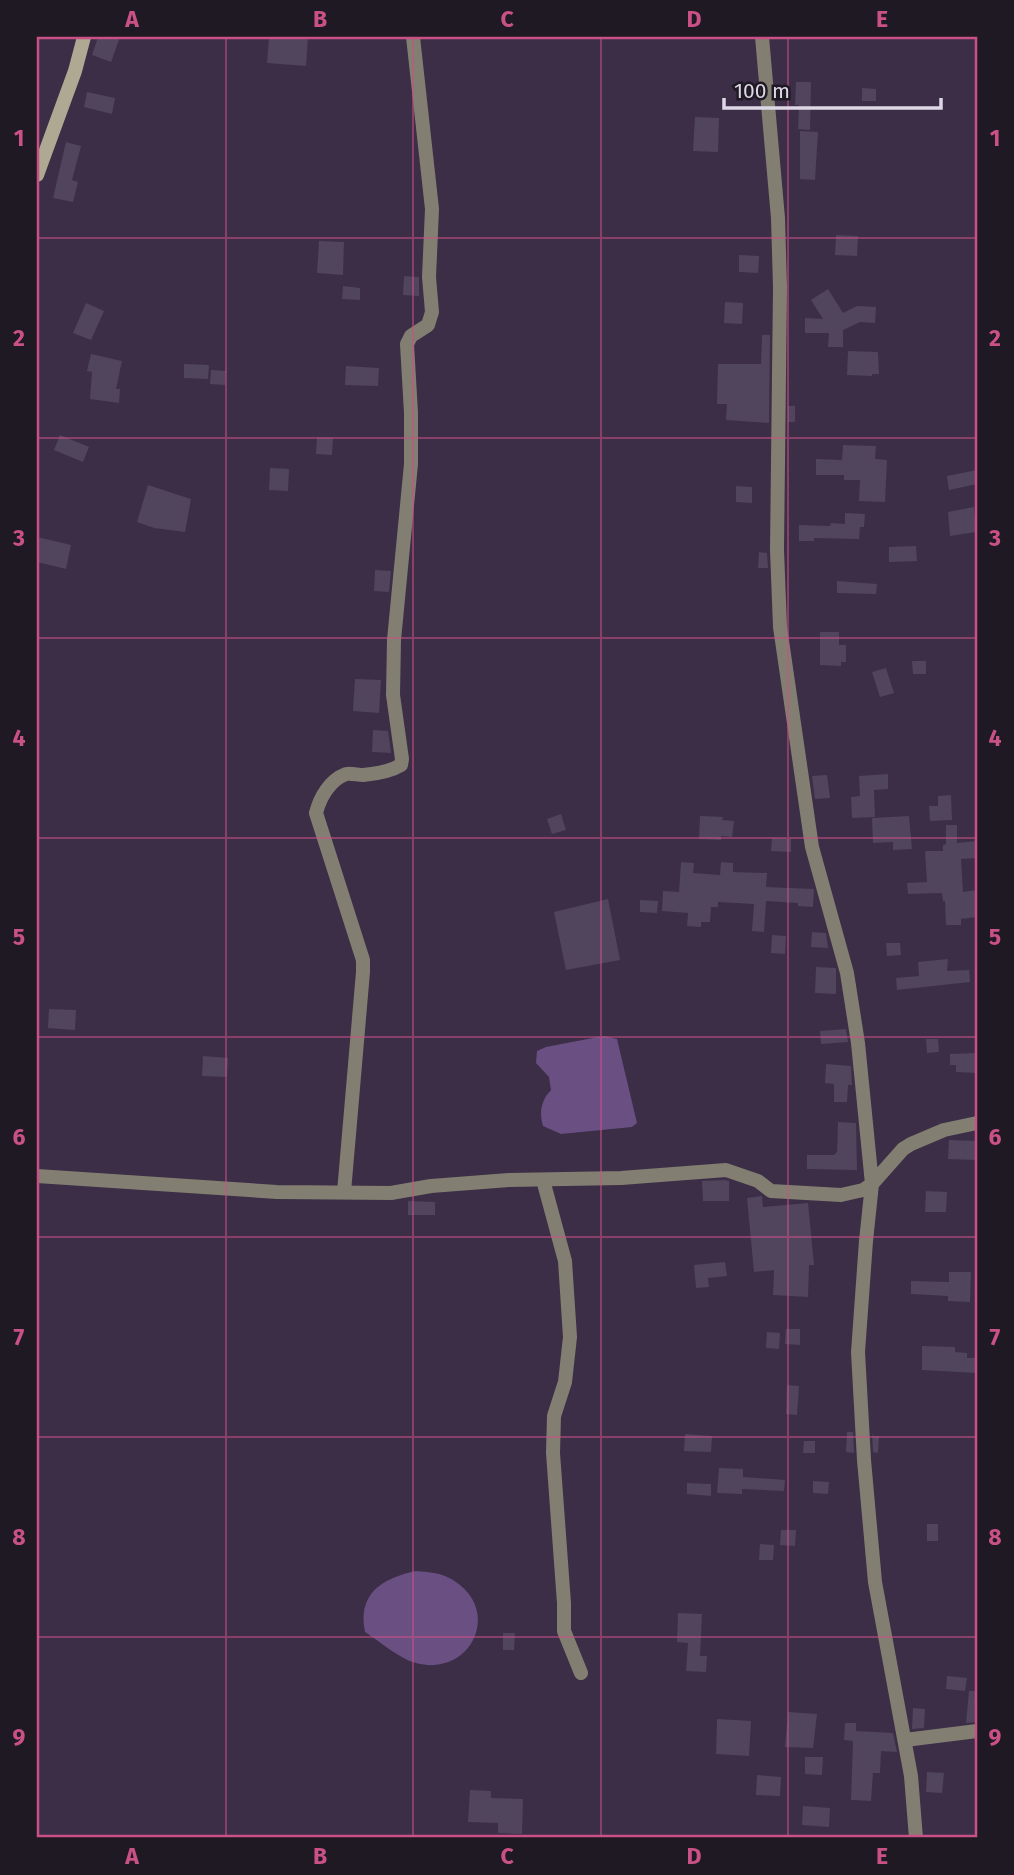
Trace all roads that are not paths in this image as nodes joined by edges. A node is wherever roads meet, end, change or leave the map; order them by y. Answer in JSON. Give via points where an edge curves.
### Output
{"nodes":[{"id":1,"x":84,"y":37,"type":"edge"},
{"id":2,"x":413,"y":37,"type":"edge"},
{"id":3,"x":762,"y":37,"type":"edge"},
{"id":4,"x":37,"y":175,"type":"edge"},
{"id":5,"x":977,"y":1123,"type":"edge"},
{"id":6,"x":37,"y":1176,"type":"edge"},
{"id":7,"x":543,"y":1180,"type":"junction"},
{"id":8,"x":872,"y":1185,"type":"junction"},
{"id":9,"x":344,"y":1192,"type":"junction"},
{"id":10,"x":581,"y":1673,"type":"dead end"},
{"id":11,"x":977,"y":1731,"type":"edge"},
{"id":12,"x":905,"y":1740,"type":"junction"},
{"id":13,"x":916,"y":1838,"type":"edge"}],
"edges":[{"from":1,"to":4,"type":"street"},
{"from":2,"to":9,"type":"street","via":[[432,209],[432,312],[428,325],[407,344],[411,464],[393,695],[402,759],[394,769],[348,773],[331,784],[316,813],[363,960]]},
{"from":3,"to":8,"type":"street","via":[[780,287],[779,626],[812,847],[847,973]]},
{"from":5,"to":8,"type":"street","via":[[928,1135],[903,1149]]},
{"from":6,"to":9,"type":"street"},
{"from":7,"to":8,"type":"street","via":[[726,1170],[758,1181],[771,1191],[841,1195]]},
{"from":7,"to":9,"type":"street","via":[[430,1186],[391,1193]]},
{"from":7,"to":10,"type":"street","via":[[565,1261],[570,1337],[565,1382],[554,1416],[553,1453],[564,1631]]},
{"from":8,"to":12,"type":"street","via":[[858,1352],[864,1460],[875,1582]]},
{"from":11,"to":12,"type":"street"},
{"from":12,"to":13,"type":"street"}]}
